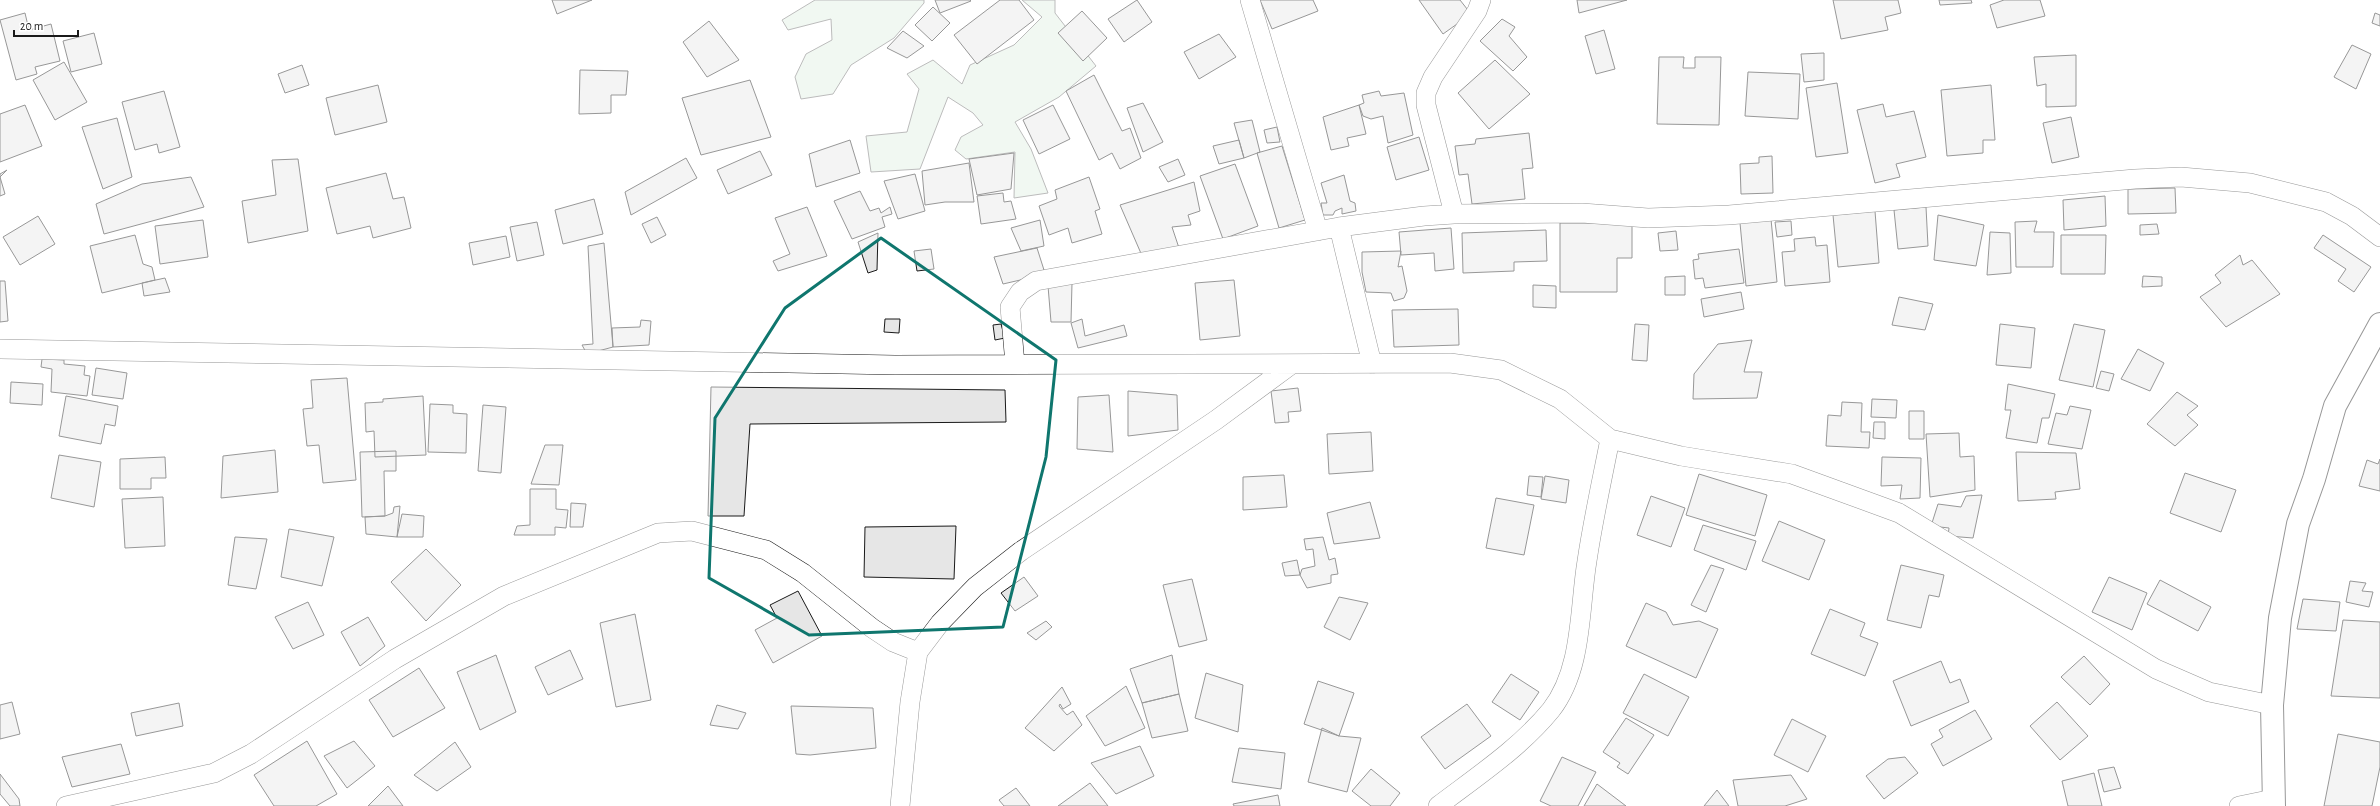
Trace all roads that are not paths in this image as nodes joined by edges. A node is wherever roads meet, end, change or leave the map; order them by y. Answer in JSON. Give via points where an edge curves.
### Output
{"nodes":[{"id":1,"x":1250,"y":0,"type":"edge"},
{"id":2,"x":1481,"y":0,"type":"edge"},
{"id":3,"x":1454,"y":214,"type":"junction"},
{"id":4,"x":1339,"y":227,"type":"junction"},
{"id":5,"x":1318,"y":231,"type":"junction"},
{"id":6,"x":2380,"y":237,"type":"edge"},
{"id":7,"x":2380,"y":324,"type":"edge"},
{"id":8,"x":0,"y":349,"type":"edge"},
{"id":9,"x":1015,"y":364,"type":"junction"},
{"id":10,"x":1292,"y":364,"type":"junction"},
{"id":11,"x":1372,"y":364,"type":"junction"},
{"id":12,"x":1610,"y":439,"type":"junction"},
{"id":13,"x":918,"y":652,"type":"junction"},
{"id":14,"x":2272,"y":705,"type":"junction"},
{"id":15,"x":2273,"y":803,"type":"edge"},
{"id":16,"x":66,"y":806,"type":"edge"},
{"id":17,"x":900,"y":806,"type":"edge"},
{"id":18,"x":1438,"y":806,"type":"edge"},
{"id":19,"x":2239,"y":806,"type":"edge"}],
"edges":[{"from":1,"to":5,"type":"street"},
{"from":2,"to":3,"type":"street","via":[[1477,11],[1433,77],[1426,93],[1426,105]]},
{"from":3,"to":4,"type":"street"},
{"from":3,"to":6,"type":"street","via":[[1582,213],[1648,218],[1729,215],[2181,177],[2250,183],[2326,202],[2352,216]]},
{"from":4,"to":5,"type":"street"},
{"from":4,"to":11,"type":"street"},
{"from":5,"to":9,"type":"street","via":[[1036,280],[1020,292],[1010,307]]},
{"from":7,"to":14,"type":"street","via":[[2335,406],[2298,524],[2280,618]]},
{"from":8,"to":9,"type":"street","via":[[879,364]]},
{"from":9,"to":10,"type":"street"},
{"from":10,"to":11,"type":"street"},
{"from":10,"to":13,"type":"street","via":[[1216,420],[1021,551],[975,587],[940,623]]},
{"from":11,"to":12,"type":"street","via":[[1450,363],[1501,370],[1560,399]]},
{"from":12,"to":14,"type":"street","via":[[1681,456],[1792,474],[1899,513],[2156,669],[2209,692]]},
{"from":12,"to":18,"type":"street","via":[[1586,562],[1577,640],[1566,684],[1551,709],[1517,744]]},
{"from":13,"to":16,"type":"street","via":[[893,642],[872,628],[803,574],[766,550],[692,531],[658,533],[504,596],[395,659],[251,754],[214,773]]},
{"from":13,"to":17,"type":"street","via":[[910,702]]},
{"from":14,"to":15,"type":"street"},
{"from":15,"to":19,"type":"street"}]}
